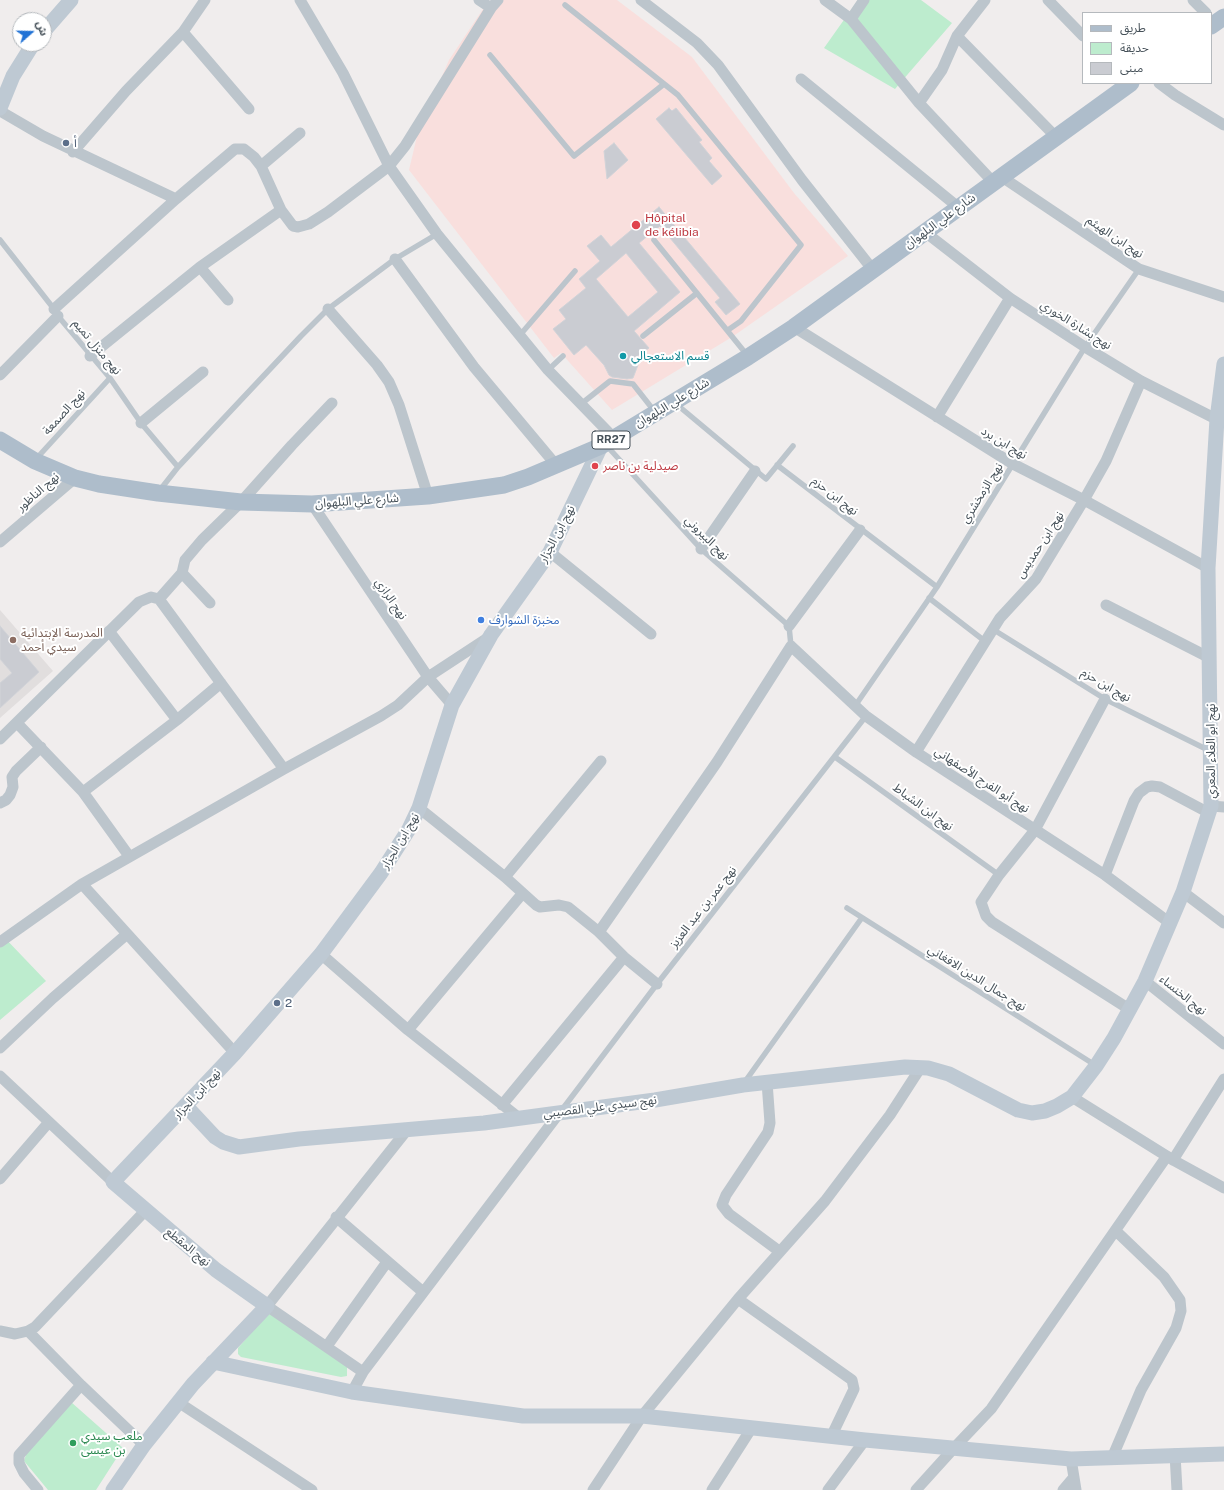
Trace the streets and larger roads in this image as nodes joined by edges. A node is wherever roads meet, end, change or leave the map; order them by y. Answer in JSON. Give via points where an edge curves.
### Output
{"nodes":[{"id":1,"x":71,"y":0,"type":"edge"},
{"id":2,"x":205,"y":0,"type":"edge"},
{"id":3,"x":300,"y":0,"type":"edge"},
{"id":4,"x":479,"y":0,"type":"edge"},
{"id":5,"x":641,"y":0,"type":"edge"},
{"id":6,"x":825,"y":0,"type":"edge"},
{"id":7,"x":864,"y":0,"type":"edge"},
{"id":8,"x":985,"y":0,"type":"edge"},
{"id":9,"x":1048,"y":0,"type":"edge"},
{"id":10,"x":1193,"y":0,"type":"edge"},
{"id":11,"x":494,"y":4,"type":"edge"},
{"id":12,"x":1206,"y":12,"type":"edge"},
{"id":13,"x":851,"y":19,"type":"junction"},
{"id":14,"x":52,"y":23,"type":"edge"},
{"id":15,"x":183,"y":32,"type":"junction"},
{"id":16,"x":1082,"y":35,"type":"edge"},
{"id":17,"x":957,"y":36,"type":"junction"},
{"id":18,"x":28,"y":52,"type":"edge"},
{"id":19,"x":801,"y":79,"type":"dead end"},
{"id":20,"x":1128,"y":84,"type":"edge"},
{"id":21,"x":1160,"y":84,"type":"edge"},
{"id":22,"x":918,"y":103,"type":"junction"},
{"id":23,"x":249,"y":109,"type":"dead end"},
{"id":24,"x":0,"y":110,"type":"edge"},
{"id":25,"x":1224,"y":125,"type":"edge"},
{"id":26,"x":300,"y":133,"type":"dead end"},
{"id":27,"x":1056,"y":137,"type":"junction"},
{"id":28,"x":73,"y":152,"type":"junction"},
{"id":29,"x":260,"y":166,"type":"junction"},
{"id":30,"x":389,"y":166,"type":"junction"},
{"id":31,"x":998,"y":180,"type":"junction"},
{"id":32,"x":176,"y":199,"type":"junction"},
{"id":33,"x":958,"y":207,"type":"junction"},
{"id":34,"x":281,"y":210,"type":"junction"},
{"id":35,"x":925,"y":232,"type":"junction"},
{"id":36,"x":395,"y":259,"type":"road end"},
{"id":37,"x":200,"y":267,"type":"junction"},
{"id":38,"x":873,"y":270,"type":"junction"},
{"id":39,"x":1224,"y":297,"type":"edge"},
{"id":40,"x":1010,"y":298,"type":"junction"},
{"id":41,"x":228,"y":300,"type":"dead end"},
{"id":42,"x":328,"y":309,"type":"road end"},
{"id":43,"x":794,"y":327,"type":"junction"},
{"id":44,"x":90,"y":356,"type":"road end"},
{"id":45,"x":1224,"y":364,"type":"edge"},
{"id":46,"x":202,"y":372,"type":"dead end"},
{"id":47,"x":0,"y":375,"type":"edge"},
{"id":48,"x":1141,"y":381,"type":"junction"},
{"id":49,"x":332,"y":403,"type":"dead end"},
{"id":50,"x":937,"y":417,"type":"junction"},
{"id":51,"x":1220,"y":421,"type":"edge"},
{"id":52,"x":142,"y":423,"type":"road end"},
{"id":53,"x":0,"y":440,"type":"edge"},
{"id":54,"x":606,"y":443,"type":"junction"},
{"id":55,"x":556,"y":466,"type":"junction"},
{"id":56,"x":755,"y":471,"type":"road end"},
{"id":57,"x":75,"y":478,"type":"junction"},
{"id":58,"x":428,"y":496,"type":"junction"},
{"id":59,"x":1084,"y":500,"type":"junction"},
{"id":60,"x":241,"y":502,"type":"junction"},
{"id":61,"x":312,"y":504,"type":"junction"},
{"id":62,"x":860,"y":530,"type":"road end"},
{"id":63,"x":0,"y":542,"type":"edge"},
{"id":64,"x":701,"y":550,"type":"road end"},
{"id":65,"x":550,"y":552,"type":"junction"},
{"id":66,"x":1208,"y":568,"type":"junction"},
{"id":67,"x":182,"y":573,"type":"junction"},
{"id":68,"x":159,"y":599,"type":"junction"},
{"id":69,"x":210,"y":603,"type":"dead end"},
{"id":70,"x":1106,"y":606,"type":"dead end"},
{"id":71,"x":789,"y":626,"type":"road end"},
{"id":72,"x":109,"y":631,"type":"junction"},
{"id":73,"x":651,"y":634,"type":"dead end"},
{"id":74,"x":492,"y":635,"type":"junction"},
{"id":75,"x":1210,"y":658,"type":"junction"},
{"id":76,"x":428,"y":677,"type":"junction"},
{"id":77,"x":221,"y":683,"type":"junction"},
{"id":78,"x":1105,"y":699,"type":"road end"},
{"id":79,"x":452,"y":705,"type":"junction"},
{"id":80,"x":177,"y":720,"type":"junction"},
{"id":81,"x":17,"y":723,"type":"junction"},
{"id":82,"x":0,"y":739,"type":"edge"},
{"id":83,"x":41,"y":747,"type":"junction"},
{"id":84,"x":916,"y":752,"type":"junction"},
{"id":85,"x":601,"y":761,"type":"dead end"},
{"id":86,"x":284,"y":769,"type":"junction"},
{"id":87,"x":83,"y":792,"type":"junction"},
{"id":88,"x":0,"y":803,"type":"edge"},
{"id":89,"x":419,"y":808,"type":"junction"},
{"id":90,"x":1214,"y":809,"type":"edge"},
{"id":91,"x":1035,"y":830,"type":"junction"},
{"id":92,"x":129,"y":856,"type":"junction"},
{"id":93,"x":1105,"y":875,"type":"junction"},
{"id":94,"x":505,"y":877,"type":"junction"},
{"id":95,"x":82,"y":884,"type":"junction"},
{"id":96,"x":1182,"y":892,"type":"junction"},
{"id":97,"x":522,"y":894,"type":"junction"},
{"id":98,"x":1170,"y":922,"type":"junction"},
{"id":99,"x":1224,"y":923,"type":"edge"},
{"id":100,"x":599,"y":932,"type":"junction"},
{"id":101,"x":127,"y":934,"type":"junction"},
{"id":102,"x":0,"y":942,"type":"edge"},
{"id":103,"x":321,"y":954,"type":"junction"},
{"id":104,"x":624,"y":957,"type":"junction"},
{"id":105,"x":1145,"y":981,"type":"junction"},
{"id":106,"x":657,"y":984,"type":"road end"},
{"id":107,"x":1129,"y":1009,"type":"junction"},
{"id":108,"x":408,"y":1030,"type":"junction"},
{"id":109,"x":1224,"y":1044,"type":"edge"},
{"id":110,"x":0,"y":1048,"type":"edge"},
{"id":111,"x":235,"y":1053,"type":"junction"},
{"id":112,"x":921,"y":1067,"type":"junction"},
{"id":113,"x":0,"y":1076,"type":"edge"},
{"id":114,"x":1224,"y":1079,"type":"edge"},
{"id":115,"x":767,"y":1082,"type":"junction"},
{"id":116,"x":1072,"y":1097,"type":"junction"},
{"id":117,"x":502,"y":1105,"type":"junction"},
{"id":118,"x":186,"y":1106,"type":"junction"},
{"id":119,"x":1018,"y":1110,"type":"joint"},
{"id":120,"x":560,"y":1112,"type":"junction"},
{"id":121,"x":518,"y":1117,"type":"junction"},
{"id":122,"x":49,"y":1122,"type":"junction"},
{"id":123,"x":406,"y":1130,"type":"junction"},
{"id":124,"x":1170,"y":1158,"type":"junction"},
{"id":125,"x":0,"y":1179,"type":"edge"},
{"id":126,"x":113,"y":1182,"type":"junction"},
{"id":127,"x":1224,"y":1188,"type":"edge"},
{"id":128,"x":145,"y":1211,"type":"junction"},
{"id":129,"x":336,"y":1217,"type":"junction"},
{"id":130,"x":1116,"y":1231,"type":"junction"},
{"id":131,"x":779,"y":1250,"type":"junction"},
{"id":132,"x":387,"y":1262,"type":"junction"},
{"id":133,"x":422,"y":1292,"type":"junction"},
{"id":134,"x":738,"y":1299,"type":"junction"},
{"id":135,"x":267,"y":1306,"type":"junction"},
{"id":136,"x":0,"y":1331,"type":"edge"},
{"id":137,"x":28,"y":1331,"type":"junction"},
{"id":138,"x":327,"y":1346,"type":"junction"},
{"id":139,"x":212,"y":1362,"type":"junction"},
{"id":140,"x":363,"y":1372,"type":"junction"},
{"id":141,"x":81,"y":1385,"type":"junction"},
{"id":142,"x":352,"y":1392,"type":"junction"},
{"id":143,"x":178,"y":1402,"type":"junction"},
{"id":144,"x":642,"y":1416,"type":"junction"},
{"id":145,"x":751,"y":1428,"type":"junction"},
{"id":146,"x":831,"y":1437,"type":"junction"},
{"id":147,"x":865,"y":1440,"type":"junction"},
{"id":148,"x":144,"y":1445,"type":"junction"},
{"id":149,"x":954,"y":1448,"type":"junction"},
{"id":150,"x":1175,"y":1454,"type":"junction"},
{"id":151,"x":1224,"y":1454,"type":"edge"},
{"id":152,"x":1112,"y":1458,"type":"junction"},
{"id":153,"x":1071,"y":1459,"type":"junction"},
{"id":154,"x":1074,"y":1477,"type":"junction"},
{"id":155,"x":38,"y":1490,"type":"edge"},
{"id":156,"x":113,"y":1490,"type":"edge"},
{"id":157,"x":312,"y":1490,"type":"edge"},
{"id":158,"x":594,"y":1490,"type":"edge"},
{"id":159,"x":712,"y":1490,"type":"edge"},
{"id":160,"x":828,"y":1490,"type":"edge"},
{"id":161,"x":916,"y":1490,"type":"edge"},
{"id":162,"x":1063,"y":1490,"type":"edge"},
{"id":163,"x":1076,"y":1490,"type":"edge"},
{"id":164,"x":1177,"y":1490,"type":"edge"}],
"edges":[{"from":1,"to":14,"type":"street"},
{"from":2,"to":15,"type":"street"},
{"from":3,"to":30,"type":"street","via":[[343,73]]},
{"from":4,"to":11,"type":"street"},
{"from":5,"to":38,"type":"street","via":[[697,43],[718,65],[802,180]]},
{"from":6,"to":13,"type":"street","name":"نهج ابن الهيثم"},
{"from":7,"to":13,"type":"street"},
{"from":8,"to":17,"type":"street"},
{"from":9,"to":16,"type":"street"},
{"from":10,"to":12,"type":"street"},
{"from":11,"to":30,"type":"street","via":[[405,146]]},
{"from":13,"to":22,"type":"street","name":"نهج ابن الهيثم"},
{"from":15,"to":23,"type":"street"},
{"from":15,"to":28,"type":"street","via":[[126,91]]},
{"from":17,"to":22,"type":"street","via":[[939,75]]},
{"from":17,"to":27,"type":"street"},
{"from":18,"to":24,"type":"street","via":[[13,76]]},
{"from":19,"to":33,"type":"street"},
{"from":20,"to":27,"type":"main road","name":"شارع علي البلهوان","number":"RR27"},
{"from":21,"to":25,"type":"street"},
{"from":22,"to":31,"type":"street","name":"نهج ابن الهيثم"},
{"from":24,"to":28,"type":"street"},
{"from":26,"to":29,"type":"street"},
{"from":27,"to":31,"type":"main road","name":"شارع علي البلهوان","number":"RR27"},
{"from":28,"to":32,"type":"street"},
{"from":29,"to":32,"type":"street","via":[[247,151],[235,149]]},
{"from":29,"to":34,"type":"street"},
{"from":30,"to":34,"type":"street","via":[[309,224],[294,226]]},
{"from":30,"to":54,"type":"street","via":[[437,234],[548,370],[581,404]]},
{"from":31,"to":33,"type":"main road","name":"شارع علي البلهوان","number":"RR27"},
{"from":31,"to":39,"type":"street","name":"نهج ابن الهيثم","via":[[1139,269]]},
{"from":32,"to":47,"type":"street","via":[[56,312]]},
{"from":33,"to":35,"type":"main road","name":"شارع علي البلهوان","number":"RR27"},
{"from":34,"to":37,"type":"street"},
{"from":35,"to":38,"type":"main road","name":"شارع علي البلهوان","number":"RR27"},
{"from":35,"to":40,"type":"street","name":"نهج بشارة الخوري"},
{"from":36,"to":55,"type":"street","via":[[474,367]]},
{"from":37,"to":41,"type":"street"},
{"from":37,"to":44,"type":"street"},
{"from":38,"to":43,"type":"main road","name":"شارع علي البلهوان","number":"RR27"},
{"from":40,"to":48,"type":"street","name":"نهج بشارة الخوري"},
{"from":40,"to":50,"type":"street"},
{"from":42,"to":58,"type":"street","via":[[389,382]]},
{"from":43,"to":50,"type":"street","name":"نهج ابن برد"},
{"from":43,"to":54,"type":"main road","name":"شارع علي البلهوان","number":"RR27","via":[[675,403]]},
{"from":45,"to":51,"type":"street","name":"نهج ابو العلاء المعري"},
{"from":46,"to":52,"type":"street"},
{"from":48,"to":51,"type":"street","name":"نهج بشارة الخوري"},
{"from":48,"to":59,"type":"street","name":"نهج ابن حمديس","via":[[1106,461]]},
{"from":49,"to":60,"type":"street"},
{"from":50,"to":59,"type":"street","name":"نهج ابن برد","via":[[1013,464]]},
{"from":51,"to":66,"type":"street","name":"نهج ابو العلاء المعري"},
{"from":53,"to":57,"type":"main road","name":"شارع علي البلهوان","number":"RR27","via":[[35,461]]},
{"from":54,"to":55,"type":"main road","name":"شارع علي البلهوان","number":"RR27"},
{"from":54,"to":65,"type":"street","name":"نهج ابن الجزار"},
{"from":55,"to":58,"type":"main road","name":"شارع علي البلهوان","number":"RR27","via":[[504,485]]},
{"from":56,"to":64,"type":"street"},
{"from":57,"to":60,"type":"main road","name":"شارع علي البلهوان","number":"RR27","via":[[158,493]]},
{"from":57,"to":63,"type":"street","name":"نهج الناظور"},
{"from":58,"to":61,"type":"main road","name":"شارع علي البلهوان","number":"RR27"},
{"from":59,"to":66,"type":"street","name":"نهج ابن برد"},
{"from":59,"to":84,"type":"street","name":"نهج ابن حمديس","via":[[1036,579],[1009,607]]},
{"from":60,"to":61,"type":"main road","name":"شارع علي البلهوان","number":"RR27"},
{"from":60,"to":67,"type":"street","via":[[185,560]]},
{"from":61,"to":76,"type":"street","name":"نهج الرازي"},
{"from":62,"to":71,"type":"street"},
{"from":65,"to":73,"type":"street"},
{"from":65,"to":74,"type":"street","name":"نهج ابن الجزار"},
{"from":66,"to":75,"type":"street","name":"نهج ابو العلاء المعري"},
{"from":67,"to":68,"type":"street"},
{"from":67,"to":69,"type":"street"},
{"from":68,"to":72,"type":"street","via":[[149,597],[141,600]]},
{"from":68,"to":77,"type":"street"},
{"from":70,"to":75,"type":"street"},
{"from":72,"to":80,"type":"street"},
{"from":72,"to":81,"type":"street"},
{"from":74,"to":76,"type":"street"},
{"from":74,"to":79,"type":"street","name":"نهج ابن الجزار"},
{"from":75,"to":90,"type":"street","name":"نهج ابو العلاء المعري"},
{"from":76,"to":79,"type":"street","name":"نهج الرازي"},
{"from":76,"to":86,"type":"street","via":[[398,705]]},
{"from":77,"to":80,"type":"street"},
{"from":77,"to":86,"type":"street"},
{"from":78,"to":91,"type":"street"},
{"from":79,"to":89,"type":"street","name":"نهج ابن الجزار"},
{"from":80,"to":87,"type":"street"},
{"from":81,"to":82,"type":"street"},
{"from":81,"to":83,"type":"street"},
{"from":83,"to":87,"type":"street"},
{"from":83,"to":88,"type":"street","via":[[16,771],[12,777],[13,787],[10,795]]},
{"from":84,"to":91,"type":"street","name":"نهج أبو الفرج الأصفهاني"},
{"from":84,"to":100,"type":"street","name":"نهج أبو الفرج الأصفهاني","via":[[866,716],[791,646],[717,762]]},
{"from":85,"to":94,"type":"street"},
{"from":86,"to":92,"type":"street"},
{"from":87,"to":92,"type":"street"},
{"from":89,"to":94,"type":"street"},
{"from":89,"to":103,"type":"street","name":"نهج ابن الجزار","via":[[381,873]]},
{"from":90,"to":93,"type":"street","via":[[1160,787],[1148,787],[1139,793],[1134,801]]},
{"from":90,"to":96,"type":"street","name":"نهج ابو العلاء المعري"},
{"from":91,"to":93,"type":"street","name":"نهج أبو الفرج الأصفهاني"},
{"from":91,"to":107,"type":"street","via":[[981,902],[986,916]]},
{"from":92,"to":95,"type":"street"},
{"from":93,"to":98,"type":"street","name":"نهج أبو الفرج الأصفهاني"},
{"from":94,"to":97,"type":"street"},
{"from":95,"to":101,"type":"street"},
{"from":95,"to":102,"type":"street"},
{"from":96,"to":98,"type":"street","name":"نهج ابو العلاء المعري"},
{"from":96,"to":99,"type":"street"},
{"from":97,"to":100,"type":"street","via":[[540,907],[568,907]]},
{"from":97,"to":108,"type":"street"},
{"from":98,"to":105,"type":"street","name":"نهج ابو العلاء المعري"},
{"from":100,"to":104,"type":"street"},
{"from":101,"to":110,"type":"street"},
{"from":101,"to":111,"type":"street"},
{"from":103,"to":108,"type":"street"},
{"from":103,"to":111,"type":"street","name":"نهج ابن الجزار"},
{"from":104,"to":106,"type":"street"},
{"from":104,"to":117,"type":"street"},
{"from":105,"to":107,"type":"street","name":"نهج ابو العلاء المعري"},
{"from":105,"to":109,"type":"street","name":"نهج الخنساء"},
{"from":107,"to":116,"type":"street","name":"نهج ابو العلاء المعري","via":[[1096,1066]]},
{"from":108,"to":117,"type":"street"},
{"from":111,"to":118,"type":"street","name":"نهج ابن الجزار"},
{"from":112,"to":115,"type":"street","name":"نهج سيدي علي القصيبي"},
{"from":112,"to":119,"type":"street","name":"نهج سيدي علي القصيبي","via":[[949,1074]]},
{"from":112,"to":131,"type":"street","via":[[890,1115],[844,1177],[804,1227]]},
{"from":113,"to":122,"type":"street"},
{"from":114,"to":124,"type":"street"},
{"from":115,"to":120,"type":"street","name":"نهج سيدي علي القصيبي"},
{"from":115,"to":131,"type":"street","via":[[770,1115],[768,1132],[722,1205],[729,1214]]},
{"from":116,"to":119,"type":"street","name":"نهج ابو العلاء المعري","via":[[1045,1111]]},
{"from":116,"to":124,"type":"street"},
{"from":117,"to":121,"type":"street"},
{"from":118,"to":123,"type":"street","name":"نهج سيدي علي القصيبي","via":[[215,1137],[239,1147]]},
{"from":118,"to":126,"type":"street","name":"نهج ابن الجزار"},
{"from":120,"to":121,"type":"street","name":"نهج سيدي علي القصيبي"},
{"from":120,"to":133,"type":"street"},
{"from":121,"to":123,"type":"street","name":"نهج سيدي علي القصيبي"},
{"from":122,"to":125,"type":"street"},
{"from":122,"to":126,"type":"street"},
{"from":123,"to":129,"type":"street"},
{"from":124,"to":127,"type":"street"},
{"from":124,"to":130,"type":"street"},
{"from":126,"to":128,"type":"street","name":"نهج المقطع"},
{"from":128,"to":135,"type":"street","name":"نهج المقطع","via":[[216,1270]]},
{"from":128,"to":137,"type":"street","via":[[37,1325]]},
{"from":129,"to":132,"type":"street"},
{"from":129,"to":135,"type":"street"},
{"from":130,"to":149,"type":"street","via":[[991,1409]]},
{"from":130,"to":152,"type":"street","via":[[1164,1276],[1180,1300],[1181,1311],[1176,1328],[1141,1390]]},
{"from":131,"to":134,"type":"street"},
{"from":132,"to":133,"type":"street"},
{"from":132,"to":138,"type":"street"},
{"from":133,"to":140,"type":"street"},
{"from":134,"to":144,"type":"street"},
{"from":134,"to":146,"type":"street","via":[[852,1380],[854,1389]]},
{"from":135,"to":138,"type":"street"},
{"from":135,"to":139,"type":"street"},
{"from":136,"to":137,"type":"street","via":[[15,1334]]},
{"from":137,"to":141,"type":"street"},
{"from":138,"to":140,"type":"street"},
{"from":139,"to":142,"type":"street"},
{"from":139,"to":143,"type":"street"},
{"from":140,"to":142,"type":"street"},
{"from":141,"to":148,"type":"street"},
{"from":141,"to":155,"type":"street","via":[[19,1455],[19,1463],[24,1473]]},
{"from":142,"to":144,"type":"street","via":[[523,1416]]},
{"from":143,"to":148,"type":"street"},
{"from":143,"to":157,"type":"street"},
{"from":144,"to":145,"type":"street"},
{"from":144,"to":158,"type":"street"},
{"from":145,"to":146,"type":"street"},
{"from":145,"to":159,"type":"street"},
{"from":146,"to":147,"type":"street"},
{"from":147,"to":149,"type":"street"},
{"from":147,"to":160,"type":"street"},
{"from":148,"to":156,"type":"street"},
{"from":149,"to":153,"type":"street"},
{"from":149,"to":161,"type":"street"},
{"from":150,"to":151,"type":"street"},
{"from":150,"to":152,"type":"street"},
{"from":150,"to":164,"type":"street"},
{"from":152,"to":153,"type":"street"},
{"from":153,"to":154,"type":"street"},
{"from":154,"to":162,"type":"street"},
{"from":154,"to":163,"type":"street"}]}
